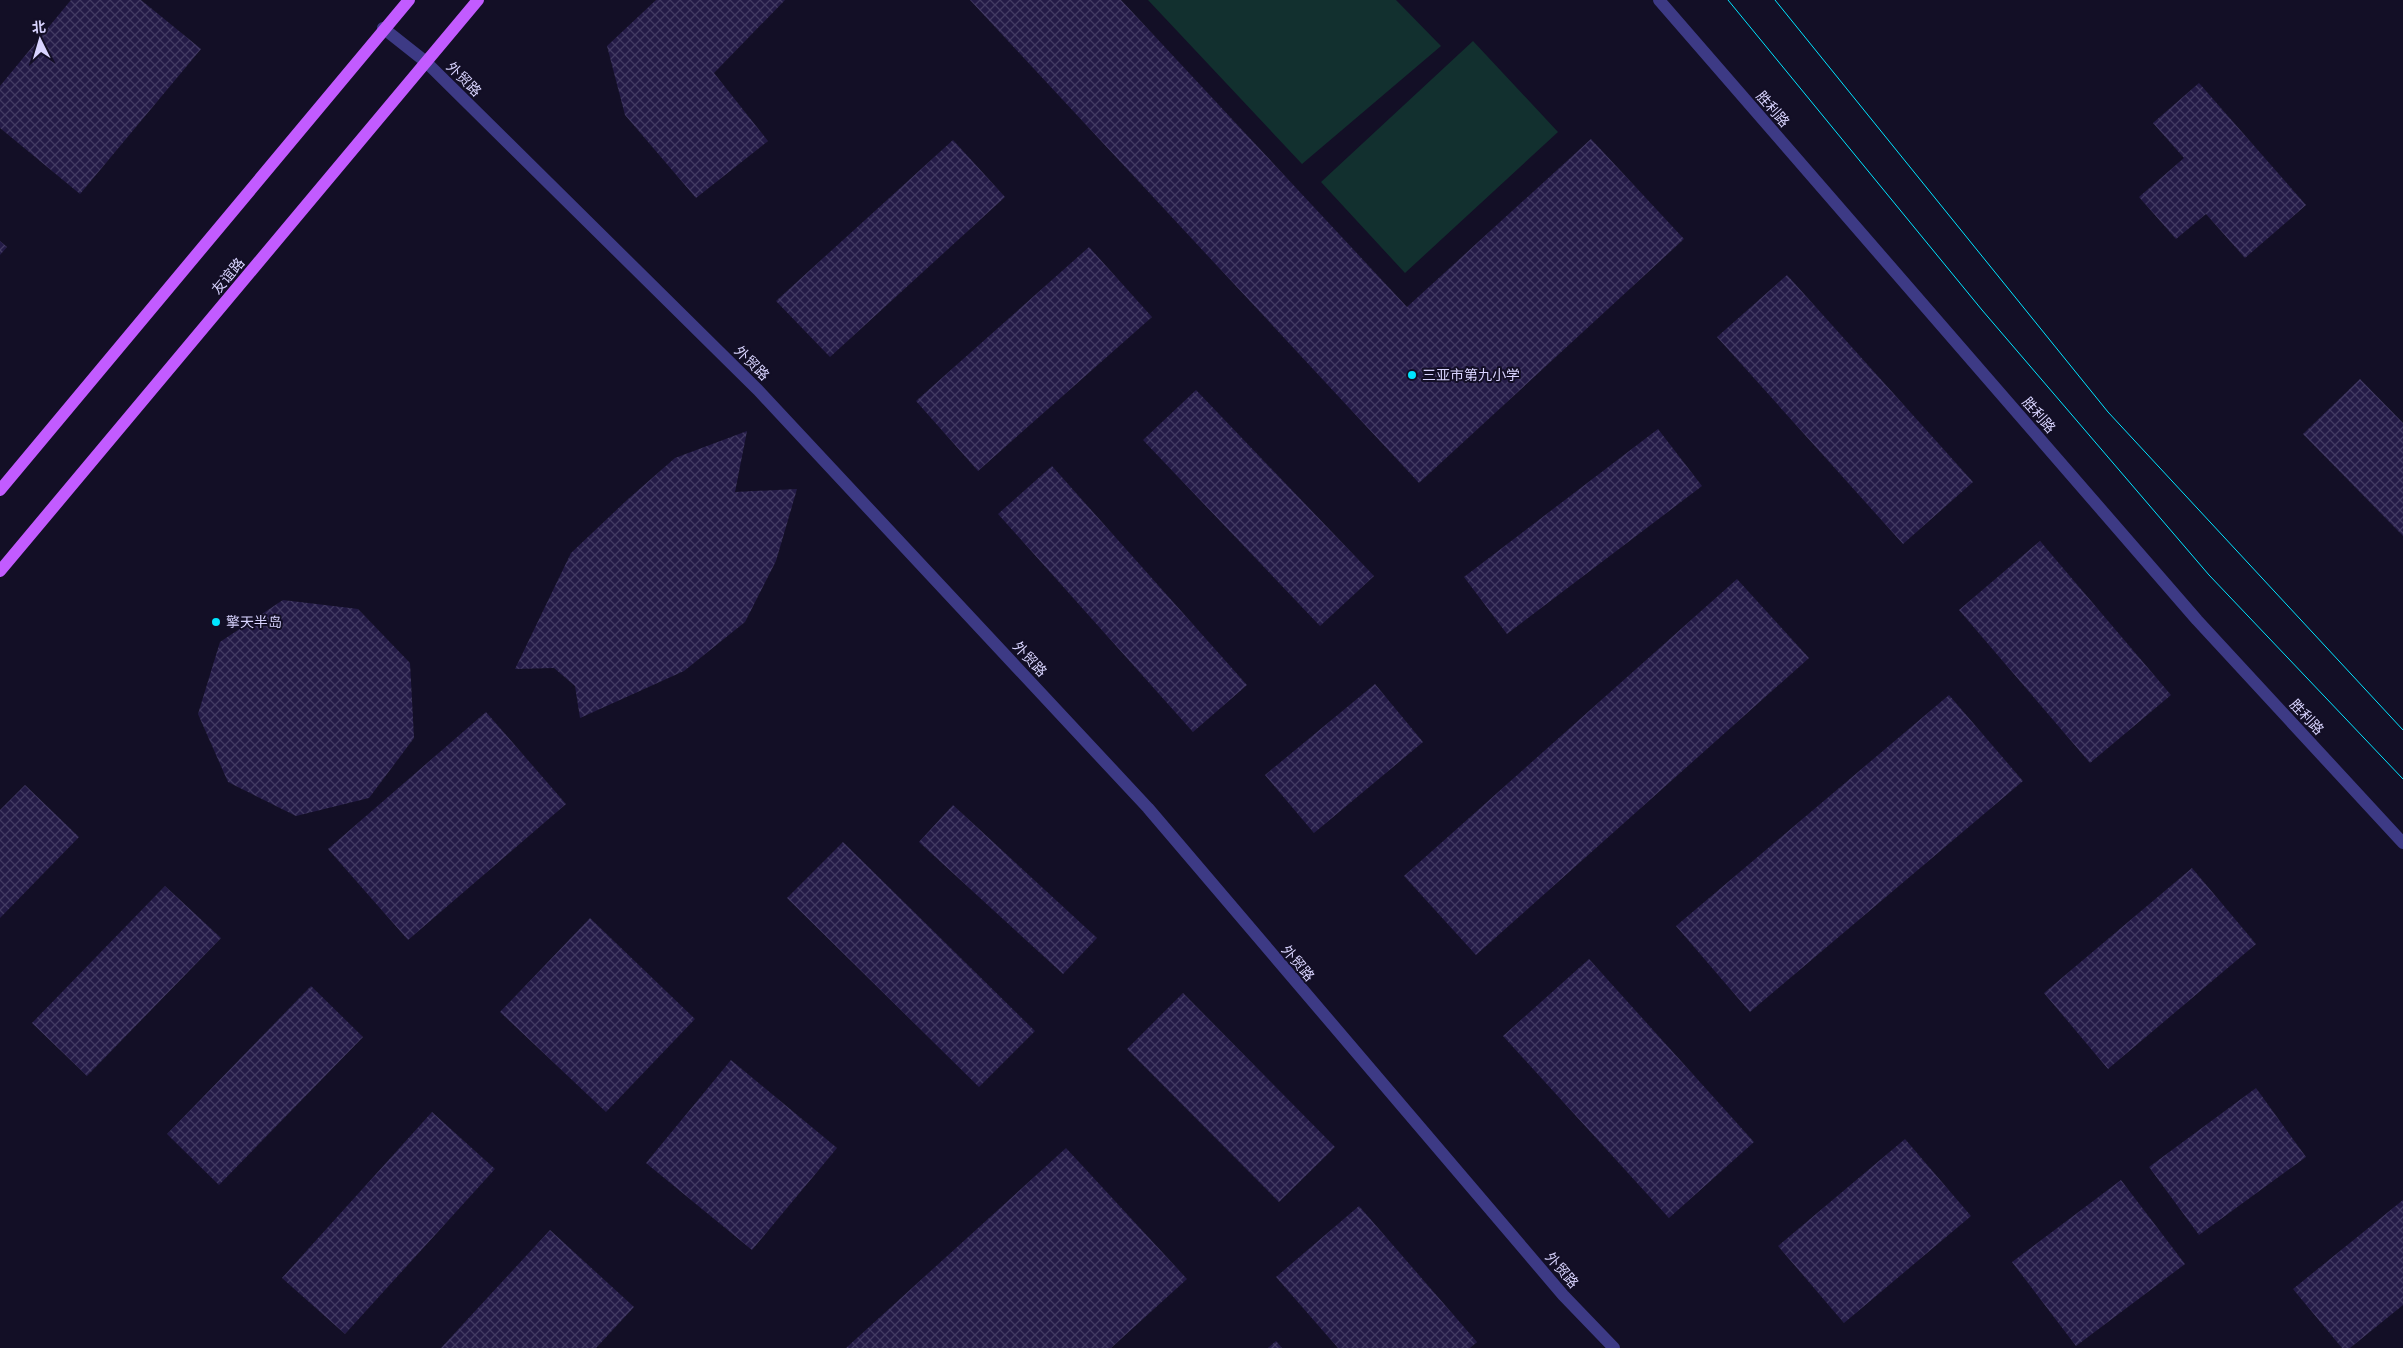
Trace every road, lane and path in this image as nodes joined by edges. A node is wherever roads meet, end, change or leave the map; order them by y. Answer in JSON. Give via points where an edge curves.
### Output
{"nodes":[{"id":1,"x":409,"y":0,"type":"edge"},
{"id":2,"x":478,"y":0,"type":"edge"},
{"id":3,"x":1659,"y":0,"type":"edge"},
{"id":4,"x":384,"y":28,"type":"junction"},
{"id":5,"x":426,"y":62,"type":"junction"},
{"id":6,"x":0,"y":490,"type":"edge"},
{"id":7,"x":0,"y":571,"type":"edge"},
{"id":8,"x":2403,"y":843,"type":"edge"},
{"id":9,"x":1614,"y":1348,"type":"edge"}],
"edges":[{"from":1,"to":4,"type":"main road"},
{"from":2,"to":5,"type":"main road","name":"友谊路"},
{"from":3,"to":8,"type":"street","name":"胜利路","via":[[2197,620]]},
{"from":4,"to":5,"type":"street","name":"外贸路"},
{"from":4,"to":6,"type":"main road","via":[[305,127]]},
{"from":5,"to":7,"type":"main road","name":"友谊路"},
{"from":5,"to":9,"type":"street","name":"外贸路","via":[[758,390],[1142,800],[1563,1295]]}]}
